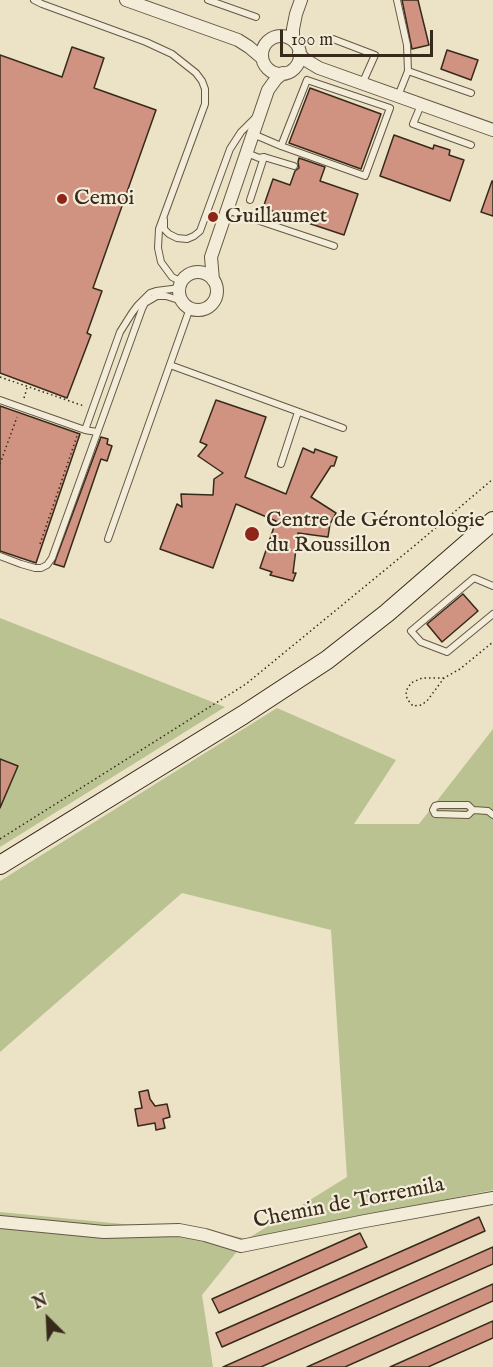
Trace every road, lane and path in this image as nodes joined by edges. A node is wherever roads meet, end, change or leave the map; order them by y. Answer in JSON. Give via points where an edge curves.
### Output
{"nodes":[{"id":1,"x":34,"y":0,"type":"edge"},
{"id":2,"x":126,"y":0,"type":"edge"},
{"id":3,"x":208,"y":0,"type":"edge"},
{"id":4,"x":301,"y":0,"type":"edge"},
{"id":5,"x":397,"y":0,"type":"edge"},
{"id":6,"x":147,"y":4,"type":"edge"},
{"id":7,"x":296,"y":14,"type":"junction"},
{"id":8,"x":256,"y":17,"type":"dead end"},
{"id":9,"x":273,"y":38,"type":"junction"},
{"id":10,"x":333,"y":39,"type":"dead end"},
{"id":11,"x":238,"y":40,"type":"junction"},
{"id":12,"x":293,"y":40,"type":"junction"},
{"id":13,"x":300,"y":53,"type":"junction"},
{"id":14,"x":265,"y":63,"type":"junction"},
{"id":15,"x":319,"y":68,"type":"junction"},
{"id":16,"x":288,"y":71,"type":"junction"},
{"id":17,"x":408,"y":71,"type":"junction"},
{"id":18,"x":362,"y":84,"type":"junction"},
{"id":19,"x":268,"y":90,"type":"junction"},
{"id":20,"x":471,"y":93,"type":"dead end"},
{"id":21,"x":398,"y":96,"type":"junction"},
{"id":22,"x":421,"y":105,"type":"junction"},
{"id":23,"x":261,"y":113,"type":"junction"},
{"id":24,"x":493,"y":130,"type":"edge"},
{"id":25,"x":253,"y":134,"type":"junction"},
{"id":26,"x":471,"y":145,"type":"dead end"},
{"id":27,"x":281,"y":146,"type":"junction"},
{"id":28,"x":247,"y":153,"type":"junction"},
{"id":29,"x":264,"y":158,"type":"junction"},
{"id":30,"x":294,"y":166,"type":"dead end"},
{"id":31,"x":250,"y":200,"type":"dead end"},
{"id":32,"x":227,"y":210,"type":"junction"},
{"id":33,"x":163,"y":216,"type":"junction"},
{"id":34,"x":334,"y":246,"type":"dead end"},
{"id":35,"x":211,"y":257,"type":"junction"},
{"id":36,"x":195,"y":273,"type":"junction"},
{"id":37,"x":213,"y":280,"type":"junction"},
{"id":38,"x":184,"y":295,"type":"junction"},
{"id":39,"x":170,"y":365,"type":"junction"},
{"id":40,"x":0,"y":377,"type":"edge"},
{"id":41,"x":28,"y":387,"type":"junction"},
{"id":42,"x":0,"y":400,"type":"edge"},
{"id":43,"x":21,"y":407,"type":"junction"},
{"id":44,"x":88,"y":408,"type":"dead end"},
{"id":45,"x":298,"y":412,"type":"junction"},
{"id":46,"x":343,"y":428,"type":"dead end"},
{"id":47,"x":83,"y":429,"type":"junction"},
{"id":48,"x":97,"y":432,"type":"junction"},
{"id":49,"x":0,"y":464,"type":"edge"},
{"id":50,"x":281,"y":464,"type":"dead end"},
{"id":51,"x":493,"y":479,"type":"edge"},
{"id":52,"x":493,"y":521,"type":"edge"},
{"id":53,"x":108,"y":539,"type":"dead end"},
{"id":54,"x":40,"y":544,"type":"dead end"},
{"id":55,"x":0,"y":556,"type":"edge"},
{"id":56,"x":493,"y":586,"type":"edge"},
{"id":57,"x":493,"y":614,"type":"edge"},
{"id":58,"x":493,"y":642,"type":"edge"},
{"id":59,"x":444,"y":678,"type":"junction"},
{"id":60,"x":473,"y":810,"type":"junction"},
{"id":61,"x":491,"y":811,"type":"edge"},
{"id":62,"x":0,"y":839,"type":"edge"},
{"id":63,"x":0,"y":865,"type":"edge"},
{"id":64,"x":493,"y":1198,"type":"edge"},
{"id":65,"x":0,"y":1221,"type":"edge"}],
"edges":[{"from":1,"to":33,"type":"lane","via":[[172,54],[202,81],[205,104]]},
{"from":2,"to":6,"type":"street"},
{"from":3,"to":8,"type":"lane"},
{"from":4,"to":7,"type":"street"},
{"from":5,"to":17,"type":"lane"},
{"from":6,"to":11,"type":"street"},
{"from":7,"to":9,"type":"street"},
{"from":7,"to":12,"type":"street"},
{"from":9,"to":11,"type":"street"},
{"from":9,"to":12,"type":"street"},
{"from":9,"to":14,"type":"street","via":[[263,48]]},
{"from":10,"to":18,"type":"lane","via":[[375,55]]},
{"from":11,"to":14,"type":"street"},
{"from":12,"to":13,"type":"street"},
{"from":13,"to":15,"type":"street"},
{"from":13,"to":16,"type":"street"},
{"from":14,"to":16,"type":"street","via":[[278,73]]},
{"from":14,"to":19,"type":"street"},
{"from":15,"to":16,"type":"street"},
{"from":15,"to":18,"type":"street"},
{"from":16,"to":19,"type":"street"},
{"from":17,"to":20,"type":"lane"},
{"from":17,"to":21,"type":"lane"},
{"from":18,"to":21,"type":"street"},
{"from":19,"to":23,"type":"street"},
{"from":21,"to":22,"type":"street"},
{"from":22,"to":24,"type":"street"},
{"from":22,"to":26,"type":"lane","via":[[413,124]]},
{"from":23,"to":25,"type":"street"},
{"from":23,"to":33,"type":"lane","via":[[230,149],[200,231],[187,239],[177,238],[164,229]]},
{"from":25,"to":27,"type":"lane"},
{"from":25,"to":28,"type":"street"},
{"from":27,"to":27,"type":"lane","via":[[365,176],[390,108],[307,80]]},
{"from":28,"to":29,"type":"lane"},
{"from":28,"to":32,"type":"street"},
{"from":29,"to":30,"type":"lane"},
{"from":29,"to":31,"type":"lane"},
{"from":32,"to":34,"type":"lane"},
{"from":32,"to":35,"type":"street"},
{"from":33,"to":38,"type":"lane","via":[[158,244],[161,262]]},
{"from":35,"to":36,"type":"street"},
{"from":35,"to":37,"type":"street"},
{"from":36,"to":37,"type":"street"},
{"from":36,"to":38,"type":"street","via":[[185,278]]},
{"from":37,"to":38,"type":"street","via":[[217,290],[211,305],[201,310]]},
{"from":38,"to":39,"type":"lane"},
{"from":38,"to":47,"type":"lane","via":[[156,291],[138,305],[120,332]]},
{"from":38,"to":48,"type":"lane","via":[[157,296],[145,303]]},
{"from":39,"to":45,"type":"lane"},
{"from":39,"to":53,"type":"lane"},
{"from":40,"to":41,"type":"path"},
{"from":41,"to":43,"type":"path"},
{"from":41,"to":44,"type":"path"},
{"from":42,"to":43,"type":"lane"},
{"from":43,"to":47,"type":"lane"},
{"from":43,"to":49,"type":"path"},
{"from":45,"to":46,"type":"lane"},
{"from":45,"to":50,"type":"lane"},
{"from":47,"to":48,"type":"lane"},
{"from":47,"to":54,"type":"path"},
{"from":48,"to":55,"type":"lane","via":[[47,565],[35,568]]},
{"from":51,"to":62,"type":"path","via":[[246,684]]},
{"from":52,"to":63,"type":"main road","via":[[387,614],[327,660]]},
{"from":56,"to":57,"type":"lane","via":[[474,578],[411,631],[421,642],[447,652]]},
{"from":58,"to":59,"type":"path"},
{"from":59,"to":59,"type":"path","via":[[422,678],[411,683],[407,699],[413,706],[421,705]]},
{"from":60,"to":60,"type":"lane","via":[[468,805],[439,805],[433,810],[468,815]]},
{"from":60,"to":61,"type":"lane"},
{"from":64,"to":65,"type":"street","name":"Chemin de Torremila","via":[[241,1246],[179,1230],[104,1232]]}]}
